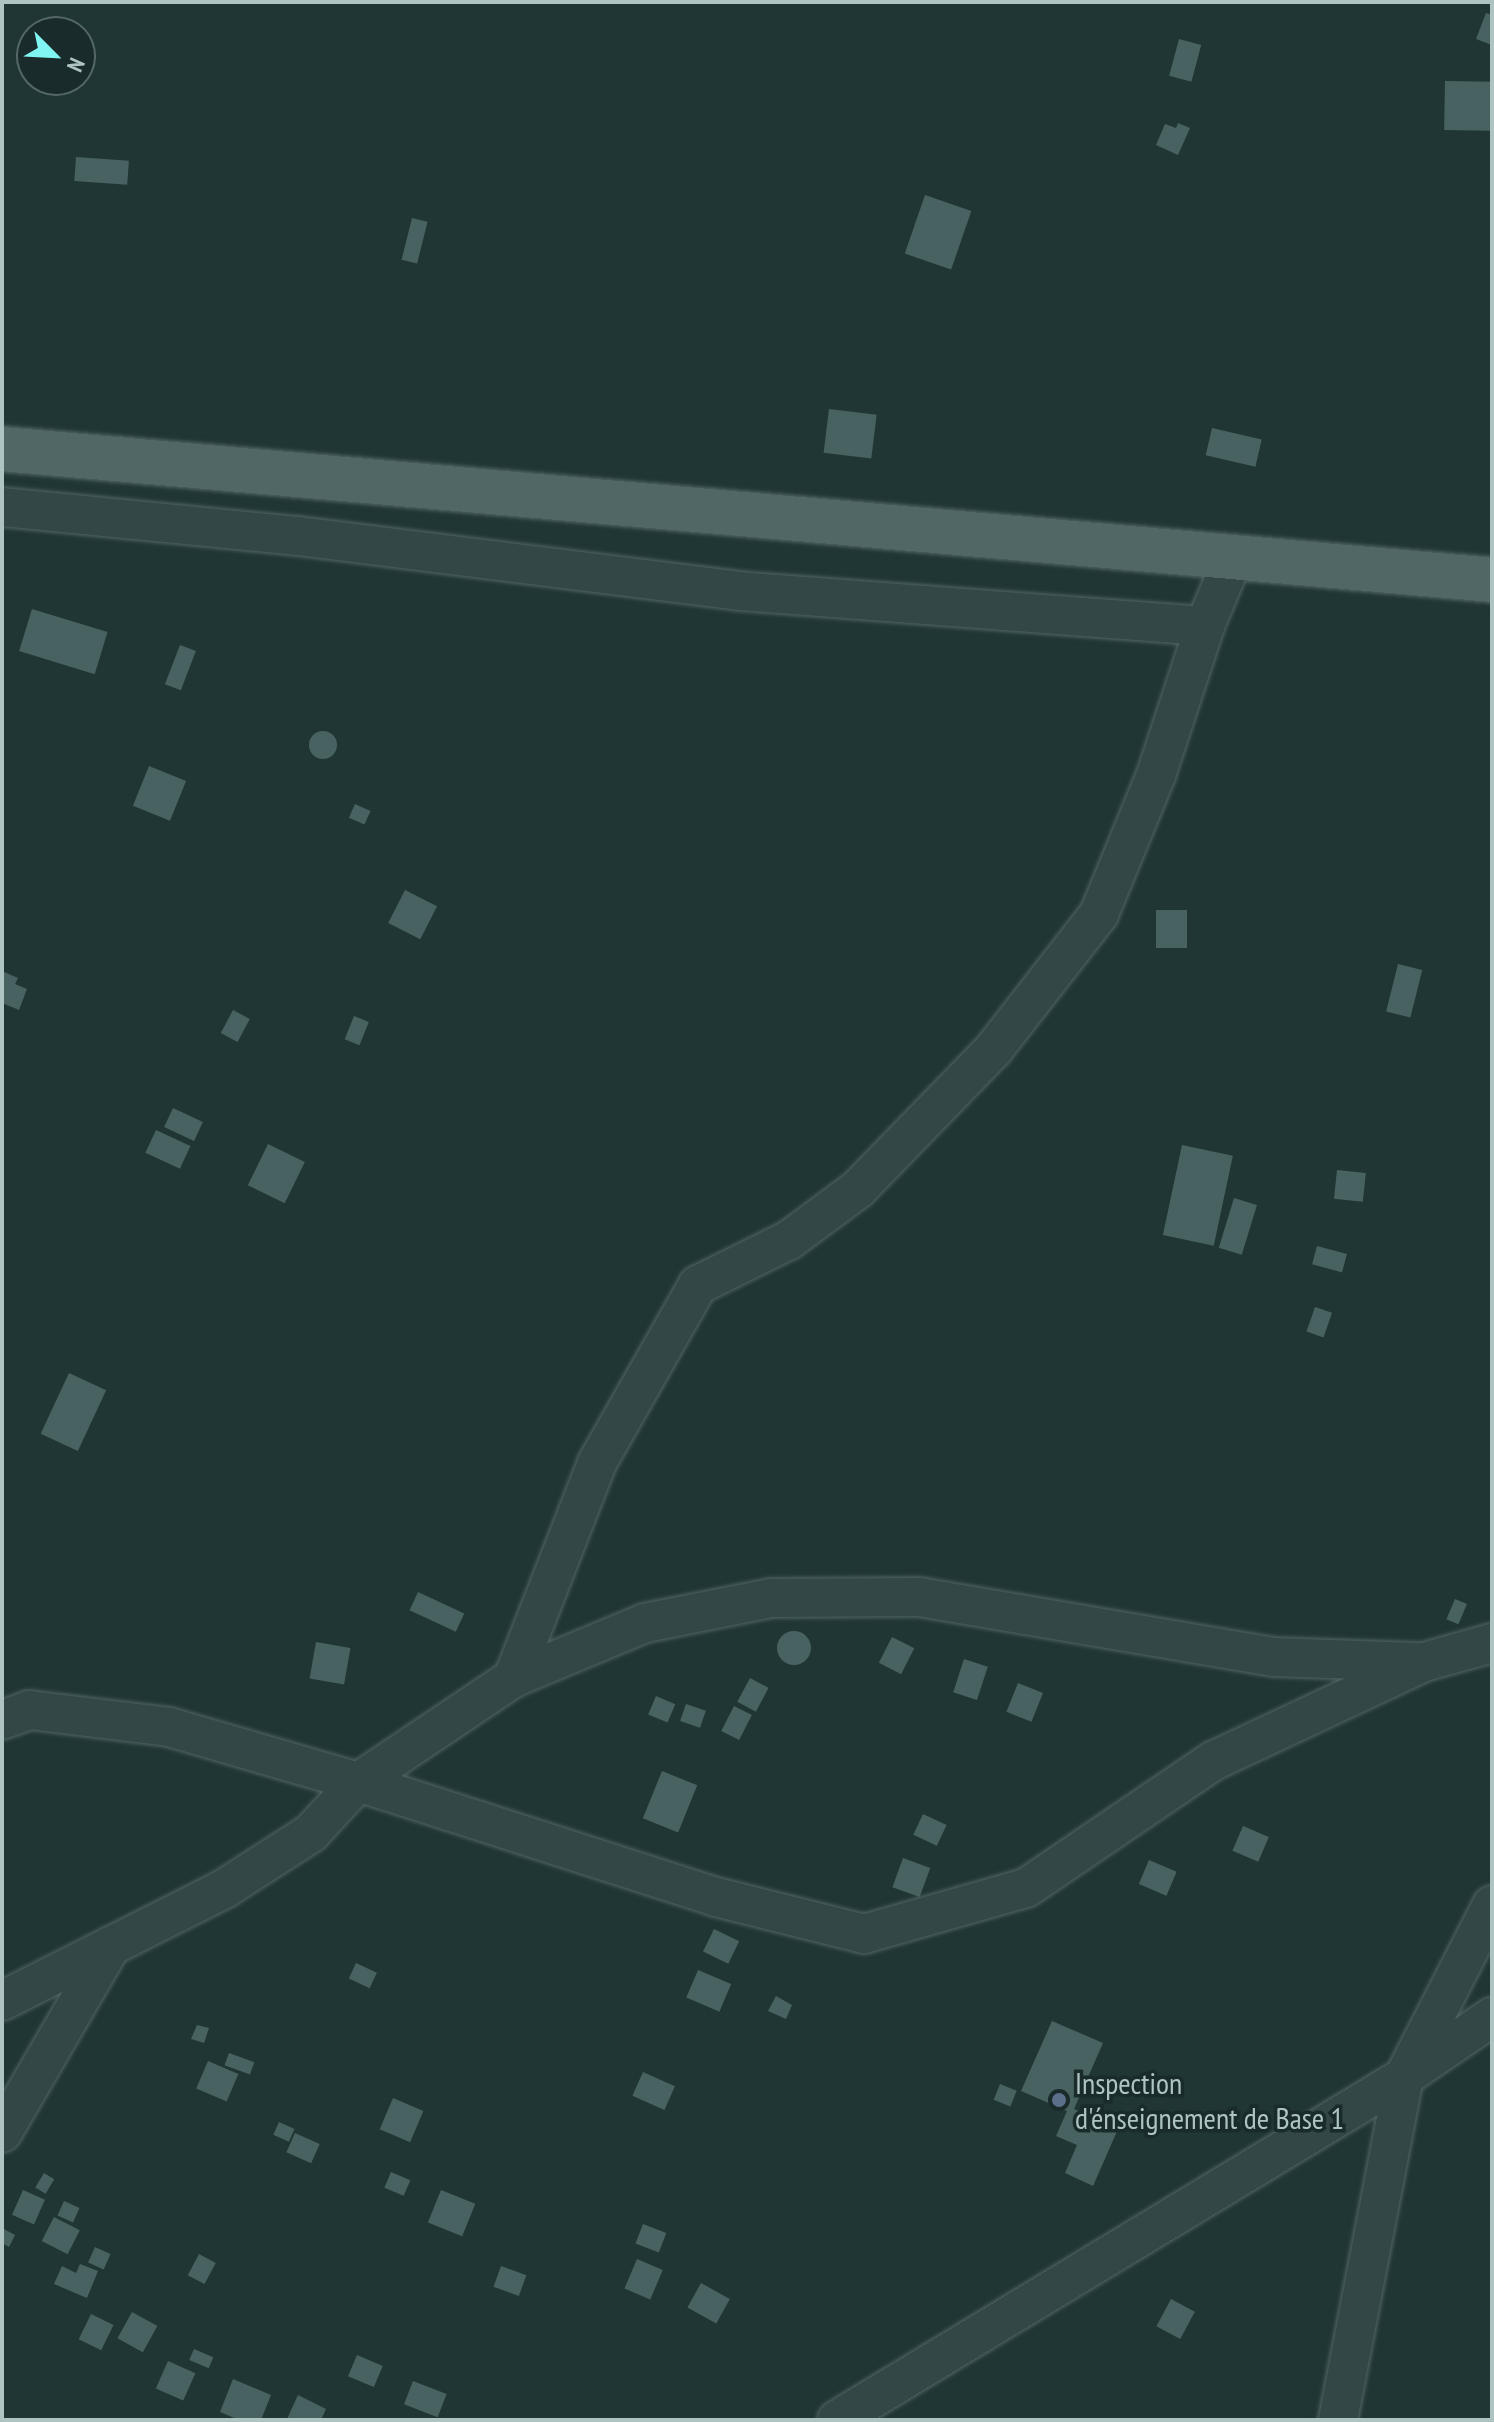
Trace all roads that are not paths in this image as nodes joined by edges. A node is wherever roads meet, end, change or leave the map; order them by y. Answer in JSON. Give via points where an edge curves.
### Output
{"nodes":[{"id":1,"x":2,"y":449,"type":"edge"},
{"id":2,"x":2,"y":507,"type":"edge"},
{"id":3,"x":1232,"y":561,"type":"junction"},
{"id":4,"x":1492,"y":580,"type":"edge"},
{"id":5,"x":1205,"y":626,"type":"junction"},
{"id":6,"x":1492,"y":1643,"type":"edge"},
{"id":7,"x":1424,"y":1662,"type":"junction"},
{"id":8,"x":513,"y":1678,"type":"junction"},
{"id":9,"x":2,"y":1720,"type":"edge"},
{"id":10,"x":358,"y":1782,"type":"junction"},
{"id":11,"x":1492,"y":1905,"type":"edge"},
{"id":12,"x":111,"y":1946,"type":"junction"},
{"id":13,"x":2,"y":2001,"type":"edge"},
{"id":14,"x":1492,"y":2017,"type":"edge"},
{"id":15,"x":1404,"y":2077,"type":"junction"},
{"id":16,"x":2,"y":2133,"type":"edge"},
{"id":17,"x":837,"y":2420,"type":"edge"},
{"id":18,"x":1338,"y":2420,"type":"edge"}],
"edges":[{"from":1,"to":3,"type":"main road"},
{"from":2,"to":5,"type":"street","via":[[298,536],[739,591]]},
{"from":3,"to":4,"type":"main road"},
{"from":3,"to":5,"type":"street"},
{"from":5,"to":8,"type":"street","via":[[1156,775],[1099,914],[994,1049],[858,1189],[789,1240],[698,1285],[597,1463]]},
{"from":6,"to":7,"type":"street"},
{"from":7,"to":8,"type":"street","via":[[1273,1657],[919,1597],[771,1598],[645,1623]]},
{"from":7,"to":10,"type":"street","via":[[1213,1761],[1026,1888],[864,1934],[716,1897]]},
{"from":8,"to":10,"type":"street"},
{"from":9,"to":10,"type":"street","via":[[29,1710],[169,1727]]},
{"from":10,"to":12,"type":"street","via":[[311,1833],[224,1889]]},
{"from":11,"to":15,"type":"street"},
{"from":12,"to":13,"type":"street"},
{"from":12,"to":16,"type":"street"},
{"from":14,"to":15,"type":"street"},
{"from":15,"to":17,"type":"street"},
{"from":15,"to":18,"type":"street"}]}
